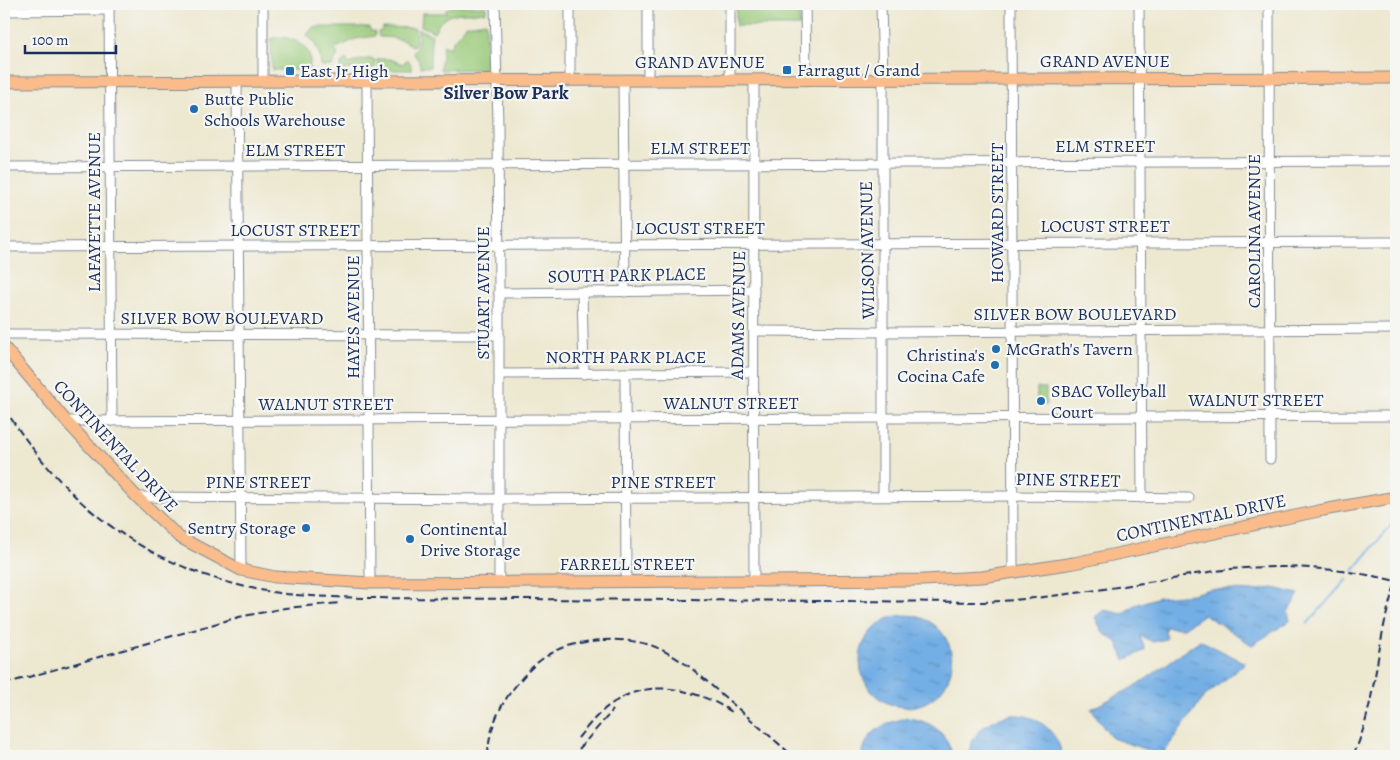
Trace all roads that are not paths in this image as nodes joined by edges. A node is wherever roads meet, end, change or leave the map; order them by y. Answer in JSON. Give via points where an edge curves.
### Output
{"nodes":[{"id":1,"x":263,"y":4,"type":"edge"},
{"id":2,"x":494,"y":4,"type":"edge"},
{"id":3,"x":570,"y":4,"type":"edge"},
{"id":4,"x":648,"y":4,"type":"edge"},
{"id":5,"x":730,"y":4,"type":"edge"},
{"id":6,"x":805,"y":4,"type":"edge"},
{"id":7,"x":881,"y":4,"type":"edge"},
{"id":8,"x":1011,"y":4,"type":"edge"},
{"id":9,"x":1139,"y":4,"type":"edge"},
{"id":10,"x":1270,"y":4,"type":"edge"},
{"id":11,"x":109,"y":7,"type":"edge"},
{"id":12,"x":4,"y":11,"type":"edge"},
{"id":13,"x":1270,"y":78,"type":"junction"},
{"id":14,"x":1396,"y":78,"type":"edge"},
{"id":15,"x":730,"y":79,"type":"junction"},
{"id":16,"x":806,"y":79,"type":"junction"},
{"id":17,"x":1140,"y":79,"type":"junction"},
{"id":18,"x":367,"y":80,"type":"junction"},
{"id":19,"x":496,"y":80,"type":"junction"},
{"id":20,"x":570,"y":80,"type":"junction"},
{"id":21,"x":623,"y":80,"type":"junction"},
{"id":22,"x":648,"y":80,"type":"junction"},
{"id":23,"x":754,"y":80,"type":"junction"},
{"id":24,"x":883,"y":80,"type":"junction"},
{"id":25,"x":1012,"y":80,"type":"junction"},
{"id":26,"x":110,"y":81,"type":"junction"},
{"id":27,"x":237,"y":81,"type":"junction"},
{"id":28,"x":263,"y":81,"type":"junction"},
{"id":29,"x":4,"y":82,"type":"edge"},
{"id":30,"x":1396,"y":161,"type":"edge"},
{"id":31,"x":1140,"y":162,"type":"junction"},
{"id":32,"x":1270,"y":162,"type":"junction"},
{"id":33,"x":1013,"y":163,"type":"junction"},
{"id":34,"x":754,"y":164,"type":"junction"},
{"id":35,"x":883,"y":164,"type":"junction"},
{"id":36,"x":498,"y":165,"type":"junction"},
{"id":37,"x":624,"y":165,"type":"junction"},
{"id":38,"x":238,"y":166,"type":"junction"},
{"id":39,"x":368,"y":166,"type":"junction"},
{"id":40,"x":4,"y":167,"type":"edge"},
{"id":41,"x":109,"y":167,"type":"junction"},
{"id":42,"x":1141,"y":242,"type":"junction"},
{"id":43,"x":1270,"y":242,"type":"junction"},
{"id":44,"x":1396,"y":242,"type":"edge"},
{"id":45,"x":883,"y":243,"type":"junction"},
{"id":46,"x":1013,"y":243,"type":"junction"},
{"id":47,"x":755,"y":244,"type":"junction"},
{"id":48,"x":499,"y":245,"type":"junction"},
{"id":49,"x":624,"y":245,"type":"junction"},
{"id":50,"x":110,"y":246,"type":"junction"},
{"id":51,"x":239,"y":246,"type":"junction"},
{"id":52,"x":368,"y":246,"type":"junction"},
{"id":53,"x":4,"y":247,"type":"edge"},
{"id":54,"x":754,"y":290,"type":"junction"},
{"id":55,"x":582,"y":292,"type":"junction"},
{"id":56,"x":625,"y":292,"type":"junction"},
{"id":57,"x":499,"y":293,"type":"junction"},
{"id":58,"x":1396,"y":329,"type":"edge"},
{"id":59,"x":1141,"y":330,"type":"junction"},
{"id":60,"x":1271,"y":330,"type":"junction"},
{"id":61,"x":754,"y":331,"type":"junction"},
{"id":62,"x":1014,"y":331,"type":"junction"},
{"id":63,"x":884,"y":332,"type":"junction"},
{"id":64,"x":4,"y":334,"type":"edge"},
{"id":65,"x":111,"y":334,"type":"junction"},
{"id":66,"x":239,"y":334,"type":"junction"},
{"id":67,"x":369,"y":335,"type":"junction"},
{"id":68,"x":500,"y":335,"type":"junction"},
{"id":69,"x":4,"y":347,"type":"edge"},
{"id":70,"x":753,"y":372,"type":"junction"},
{"id":71,"x":499,"y":374,"type":"junction"},
{"id":72,"x":584,"y":374,"type":"junction"},
{"id":73,"x":625,"y":374,"type":"junction"},
{"id":74,"x":1270,"y":416,"type":"junction"},
{"id":75,"x":1396,"y":416,"type":"edge"},
{"id":76,"x":1141,"y":417,"type":"junction"},
{"id":77,"x":884,"y":418,"type":"junction"},
{"id":78,"x":1014,"y":419,"type":"junction"},
{"id":79,"x":370,"y":420,"type":"junction"},
{"id":80,"x":499,"y":420,"type":"junction"},
{"id":81,"x":625,"y":420,"type":"junction"},
{"id":82,"x":753,"y":420,"type":"junction"},
{"id":83,"x":66,"y":421,"type":"junction"},
{"id":84,"x":112,"y":421,"type":"junction"},
{"id":85,"x":240,"y":421,"type":"junction"},
{"id":86,"x":1270,"y":459,"type":"dead end"},
{"id":87,"x":883,"y":496,"type":"junction"},
{"id":88,"x":1012,"y":496,"type":"junction"},
{"id":89,"x":1396,"y":497,"type":"edge"},
{"id":90,"x":137,"y":498,"type":"junction"},
{"id":91,"x":626,"y":498,"type":"junction"},
{"id":92,"x":754,"y":498,"type":"junction"},
{"id":93,"x":1142,"y":498,"type":"junction"},
{"id":94,"x":1189,"y":498,"type":"dead end"},
{"id":95,"x":241,"y":499,"type":"junction"},
{"id":96,"x":370,"y":499,"type":"junction"},
{"id":97,"x":499,"y":499,"type":"junction"},
{"id":98,"x":241,"y":570,"type":"junction"},
{"id":99,"x":1014,"y":573,"type":"junction"},
{"id":100,"x":626,"y":581,"type":"junction"},
{"id":101,"x":754,"y":581,"type":"junction"},
{"id":102,"x":370,"y":583,"type":"junction"},
{"id":103,"x":499,"y":583,"type":"junction"}],
"edges":[{"from":1,"to":28,"type":"street"},
{"from":2,"to":19,"type":"street","name":"STUART AVENUE"},
{"from":3,"to":20,"type":"street"},
{"from":4,"to":22,"type":"street"},
{"from":5,"to":15,"type":"street"},
{"from":6,"to":16,"type":"street"},
{"from":7,"to":24,"type":"street","name":"WILSON AVENUE"},
{"from":8,"to":25,"type":"street","name":"HOWARD STREET"},
{"from":9,"to":17,"type":"street"},
{"from":10,"to":13,"type":"street","name":"CAROLINA AVENUE"},
{"from":11,"to":12,"type":"street"},
{"from":11,"to":26,"type":"street","name":"LAFAYETTE AVENUE"},
{"from":13,"to":14,"type":"main road","name":"GRAND AVENUE"},
{"from":13,"to":17,"type":"main road","name":"GRAND AVENUE"},
{"from":13,"to":32,"type":"street","name":"CAROLINA AVENUE"},
{"from":15,"to":22,"type":"main road","name":"GRAND AVENUE"},
{"from":15,"to":23,"type":"main road","name":"GRAND AVENUE"},
{"from":16,"to":23,"type":"main road","name":"GRAND AVENUE"},
{"from":16,"to":24,"type":"main road","name":"GRAND AVENUE"},
{"from":17,"to":25,"type":"main road","name":"GRAND AVENUE"},
{"from":17,"to":31,"type":"street"},
{"from":18,"to":19,"type":"main road","name":"GRAND AVENUE"},
{"from":18,"to":28,"type":"main road","name":"GRAND AVENUE"},
{"from":18,"to":39,"type":"street","name":"HAYES AVENUE"},
{"from":19,"to":20,"type":"main road","name":"GRAND AVENUE"},
{"from":19,"to":36,"type":"street","name":"STUART AVENUE"},
{"from":20,"to":21,"type":"main road","name":"GRAND AVENUE"},
{"from":21,"to":22,"type":"main road","name":"GRAND AVENUE"},
{"from":21,"to":37,"type":"street"},
{"from":23,"to":34,"type":"street","name":"ADAMS AVENUE"},
{"from":24,"to":25,"type":"main road","name":"GRAND AVENUE"},
{"from":24,"to":35,"type":"street","name":"WILSON AVENUE"},
{"from":25,"to":33,"type":"street","name":"HOWARD STREET"},
{"from":26,"to":27,"type":"main road","name":"GRAND AVENUE"},
{"from":26,"to":29,"type":"main road","name":"GRAND AVENUE"},
{"from":26,"to":41,"type":"street","name":"LAFAYETTE AVENUE"},
{"from":27,"to":28,"type":"main road","name":"GRAND AVENUE"},
{"from":27,"to":38,"type":"street"},
{"from":30,"to":32,"type":"street","name":"ELM STREET"},
{"from":31,"to":32,"type":"street","name":"ELM STREET"},
{"from":31,"to":33,"type":"street","name":"ELM STREET"},
{"from":31,"to":42,"type":"street"},
{"from":32,"to":43,"type":"street","name":"CAROLINA AVENUE"},
{"from":33,"to":35,"type":"street","name":"ELM STREET"},
{"from":33,"to":46,"type":"street","name":"HOWARD STREET"},
{"from":34,"to":35,"type":"street","name":"ELM STREET"},
{"from":34,"to":37,"type":"street","name":"ELM STREET"},
{"from":34,"to":47,"type":"street","name":"ADAMS AVENUE"},
{"from":35,"to":45,"type":"street","name":"WILSON AVENUE"},
{"from":36,"to":37,"type":"street","name":"ELM STREET"},
{"from":36,"to":39,"type":"street","name":"ELM STREET"},
{"from":36,"to":48,"type":"street","name":"STUART AVENUE"},
{"from":37,"to":49,"type":"street"},
{"from":38,"to":39,"type":"street","name":"ELM STREET"},
{"from":38,"to":41,"type":"street","name":"ELM STREET"},
{"from":38,"to":51,"type":"street"},
{"from":39,"to":52,"type":"street","name":"HAYES AVENUE"},
{"from":40,"to":41,"type":"street","name":"ELM STREET"},
{"from":41,"to":50,"type":"street","name":"LAFAYETTE AVENUE"},
{"from":42,"to":43,"type":"street","name":"LOCUST STREET"},
{"from":42,"to":46,"type":"street","name":"LOCUST STREET"},
{"from":42,"to":59,"type":"street"},
{"from":43,"to":44,"type":"street","name":"LOCUST STREET"},
{"from":43,"to":60,"type":"street","name":"CAROLINA AVENUE"},
{"from":45,"to":46,"type":"street","name":"LOCUST STREET"},
{"from":45,"to":47,"type":"street","name":"LOCUST STREET"},
{"from":45,"to":63,"type":"street","name":"WILSON AVENUE"},
{"from":46,"to":62,"type":"street","name":"HOWARD STREET"},
{"from":47,"to":49,"type":"street","name":"LOCUST STREET"},
{"from":47,"to":54,"type":"street","name":"ADAMS AVENUE"},
{"from":48,"to":49,"type":"street","name":"LOCUST STREET"},
{"from":48,"to":52,"type":"street","name":"LOCUST STREET"},
{"from":48,"to":57,"type":"street","name":"STUART AVENUE"},
{"from":49,"to":56,"type":"street"},
{"from":50,"to":51,"type":"street","name":"LOCUST STREET"},
{"from":50,"to":53,"type":"street","name":"LOCUST STREET"},
{"from":50,"to":65,"type":"street","name":"LAFAYETTE AVENUE"},
{"from":51,"to":52,"type":"street","name":"LOCUST STREET"},
{"from":51,"to":66,"type":"street"},
{"from":52,"to":67,"type":"street","name":"HAYES AVENUE"},
{"from":54,"to":56,"type":"street","name":"SOUTH PARK PLACE"},
{"from":54,"to":61,"type":"street","name":"ADAMS AVENUE"},
{"from":55,"to":56,"type":"street","name":"SOUTH PARK PLACE"},
{"from":55,"to":57,"type":"street","name":"SOUTH PARK PLACE"},
{"from":55,"to":72,"type":"street"},
{"from":57,"to":68,"type":"street","name":"STUART AVENUE"},
{"from":58,"to":60,"type":"street","name":"SILVER BOW BOULEVARD"},
{"from":59,"to":60,"type":"street","name":"SILVER BOW BOULEVARD"},
{"from":59,"to":62,"type":"street","name":"SILVER BOW BOULEVARD"},
{"from":59,"to":76,"type":"street"},
{"from":60,"to":74,"type":"street","name":"CAROLINA AVENUE"},
{"from":61,"to":63,"type":"street","name":"SILVER BOW BOULEVARD"},
{"from":61,"to":70,"type":"street","name":"ADAMS AVENUE"},
{"from":62,"to":63,"type":"street","name":"SILVER BOW BOULEVARD"},
{"from":62,"to":78,"type":"street","name":"HOWARD STREET"},
{"from":63,"to":77,"type":"street","name":"WILSON AVENUE"},
{"from":64,"to":65,"type":"street","name":"SILVER BOW BOULEVARD"},
{"from":65,"to":66,"type":"street","name":"SILVER BOW BOULEVARD"},
{"from":65,"to":84,"type":"street","name":"LAFAYETTE AVENUE"},
{"from":66,"to":67,"type":"street","name":"SILVER BOW BOULEVARD"},
{"from":66,"to":85,"type":"street"},
{"from":67,"to":68,"type":"street","name":"SILVER BOW BOULEVARD"},
{"from":67,"to":79,"type":"street","name":"HAYES AVENUE"},
{"from":68,"to":71,"type":"street","name":"STUART AVENUE"},
{"from":69,"to":83,"type":"main road","name":"CONTINENTAL DRIVE"},
{"from":70,"to":73,"type":"street","name":"NORTH PARK PLACE"},
{"from":70,"to":82,"type":"street","name":"ADAMS AVENUE"},
{"from":71,"to":72,"type":"street","name":"NORTH PARK PLACE"},
{"from":71,"to":80,"type":"street","name":"STUART AVENUE"},
{"from":72,"to":73,"type":"street","name":"NORTH PARK PLACE"},
{"from":73,"to":81,"type":"street"},
{"from":74,"to":75,"type":"street","name":"WALNUT STREET"},
{"from":74,"to":76,"type":"street","name":"WALNUT STREET"},
{"from":74,"to":86,"type":"street","name":"CAROLINA AVENUE"},
{"from":76,"to":78,"type":"street","name":"WALNUT STREET"},
{"from":76,"to":93,"type":"street"},
{"from":77,"to":78,"type":"street","name":"WALNUT STREET"},
{"from":77,"to":82,"type":"street","name":"WALNUT STREET"},
{"from":77,"to":87,"type":"street","name":"WILSON AVENUE"},
{"from":78,"to":88,"type":"street","name":"HOWARD STREET"},
{"from":79,"to":80,"type":"street","name":"WALNUT STREET"},
{"from":79,"to":85,"type":"street","name":"WALNUT STREET"},
{"from":79,"to":96,"type":"street","name":"HAYES AVENUE"},
{"from":80,"to":81,"type":"street","name":"WALNUT STREET"},
{"from":80,"to":97,"type":"street","name":"STUART AVENUE"},
{"from":81,"to":82,"type":"street","name":"WALNUT STREET"},
{"from":81,"to":91,"type":"street"},
{"from":82,"to":92,"type":"street","name":"ADAMS AVENUE"},
{"from":83,"to":84,"type":"street","name":"WALNUT STREET"},
{"from":83,"to":90,"type":"main road","name":"CONTINENTAL DRIVE"},
{"from":84,"to":85,"type":"street","name":"WALNUT STREET"},
{"from":85,"to":95,"type":"street"},
{"from":87,"to":88,"type":"street","name":"PINE STREET"},
{"from":87,"to":92,"type":"street","name":"PINE STREET"},
{"from":88,"to":93,"type":"street","name":"PINE STREET"},
{"from":88,"to":99,"type":"street","name":"HOWARD STREET"},
{"from":89,"to":99,"type":"main road","name":"CONTINENTAL DRIVE"},
{"from":90,"to":95,"type":"street","name":"PINE STREET"},
{"from":90,"to":98,"type":"main road","name":"CONTINENTAL DRIVE","via":[[179,537]]},
{"from":91,"to":92,"type":"street","name":"PINE STREET"},
{"from":91,"to":97,"type":"street","name":"PINE STREET"},
{"from":91,"to":100,"type":"street"},
{"from":92,"to":101,"type":"street","name":"ADAMS AVENUE"},
{"from":93,"to":94,"type":"street","name":"PINE STREET"},
{"from":95,"to":96,"type":"street","name":"PINE STREET"},
{"from":95,"to":98,"type":"street"},
{"from":96,"to":97,"type":"street","name":"PINE STREET"},
{"from":96,"to":102,"type":"street","name":"HAYES AVENUE"},
{"from":97,"to":103,"type":"street","name":"STUART AVENUE"},
{"from":98,"to":102,"type":"main road","name":"FARRELL STREET","via":[[275,577]]},
{"from":99,"to":101,"type":"main road","name":"FARRELL STREET","via":[[923,580]]},
{"from":100,"to":101,"type":"main road","name":"FARRELL STREET"},
{"from":100,"to":103,"type":"main road","name":"FARRELL STREET"},
{"from":102,"to":103,"type":"main road","name":"FARRELL STREET"}]}
